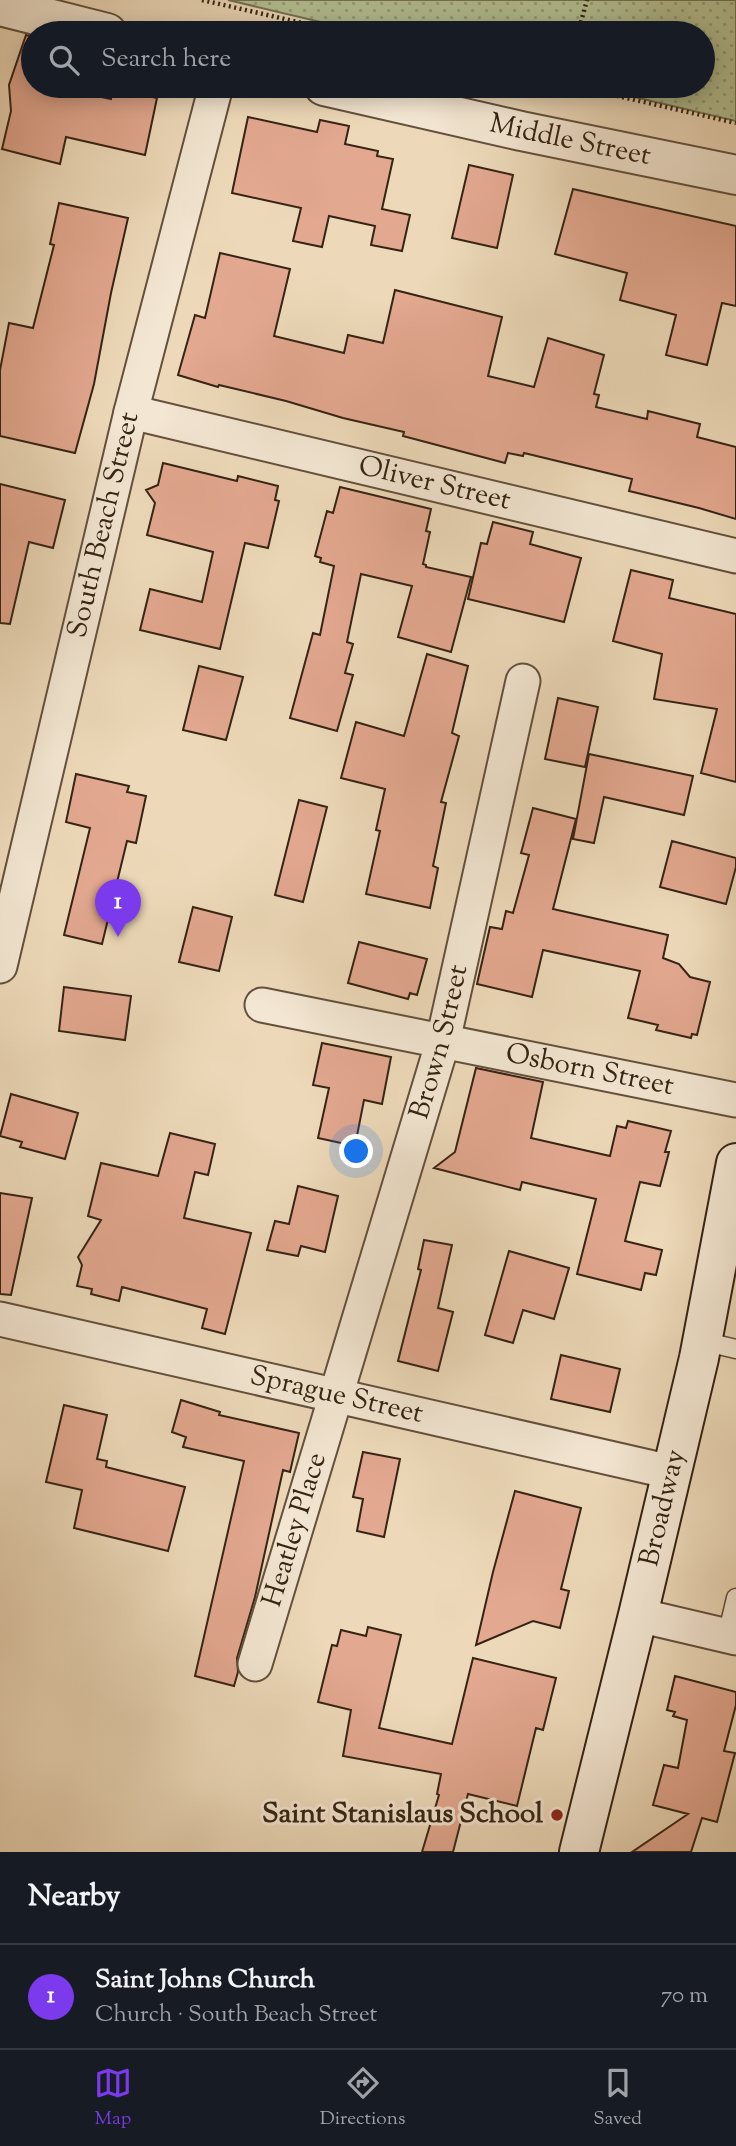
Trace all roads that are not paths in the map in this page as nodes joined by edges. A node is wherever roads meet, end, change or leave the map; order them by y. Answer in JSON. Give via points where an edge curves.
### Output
{"nodes":[{"id":1,"x":0,"y":6,"type":"edge"},
{"id":2,"x":59,"y":21,"type":"edge"},
{"id":3,"x":213,"y":98,"type":"edge"},
{"id":4,"x":377,"y":98,"type":"edge"},
{"id":5,"x":736,"y":176,"type":"edge"},
{"id":6,"x":131,"y":412,"type":"junction"},
{"id":7,"x":736,"y":556,"type":"edge"},
{"id":8,"x":523,"y":681,"type":"dead end"},
{"id":9,"x":0,"y":966,"type":"edge"},
{"id":10,"x":262,"y":1005,"type":"dead end"},
{"id":11,"x":443,"y":1041,"type":"junction"},
{"id":12,"x":736,"y":1100,"type":"edge"},
{"id":13,"x":736,"y":1163,"type":"edge"},
{"id":14,"x":0,"y":1319,"type":"edge"},
{"id":15,"x":719,"y":1345,"type":"edge"},
{"id":16,"x":335,"y":1395,"type":"junction"},
{"id":17,"x":671,"y":1472,"type":"junction"},
{"id":18,"x":736,"y":1598,"type":"edge"},
{"id":19,"x":638,"y":1615,"type":"junction"},
{"id":20,"x":731,"y":1637,"type":"edge"},
{"id":21,"x":255,"y":1664,"type":"dead end"},
{"id":22,"x":579,"y":1852,"type":"edge"}],
"edges":[{"from":1,"to":2,"type":"main road"},
{"from":3,"to":6,"type":"street","name":"South Beach Street"},
{"from":4,"to":5,"type":"main road","name":"Middle Street"},
{"from":6,"to":7,"type":"street","name":"Oliver Street"},
{"from":6,"to":9,"type":"street","name":"South Beach Street"},
{"from":8,"to":11,"type":"street","name":"Brown Street"},
{"from":10,"to":11,"type":"street","name":"Osborn Street"},
{"from":11,"to":12,"type":"street","name":"Osborn Street"},
{"from":11,"to":16,"type":"street","name":"Brown Street"},
{"from":13,"to":15,"type":"main road","name":"Broadway"},
{"from":14,"to":16,"type":"street","name":"Sprague Street"},
{"from":15,"to":17,"type":"main road","name":"Broadway"},
{"from":16,"to":17,"type":"street","name":"Sprague Street"},
{"from":16,"to":21,"type":"street","name":"Heatley Place"},
{"from":17,"to":19,"type":"main road","name":"Broadway"},
{"from":18,"to":20,"type":"lane"},
{"from":19,"to":20,"type":"street"},
{"from":19,"to":22,"type":"main road","name":"Broadway"}]}
